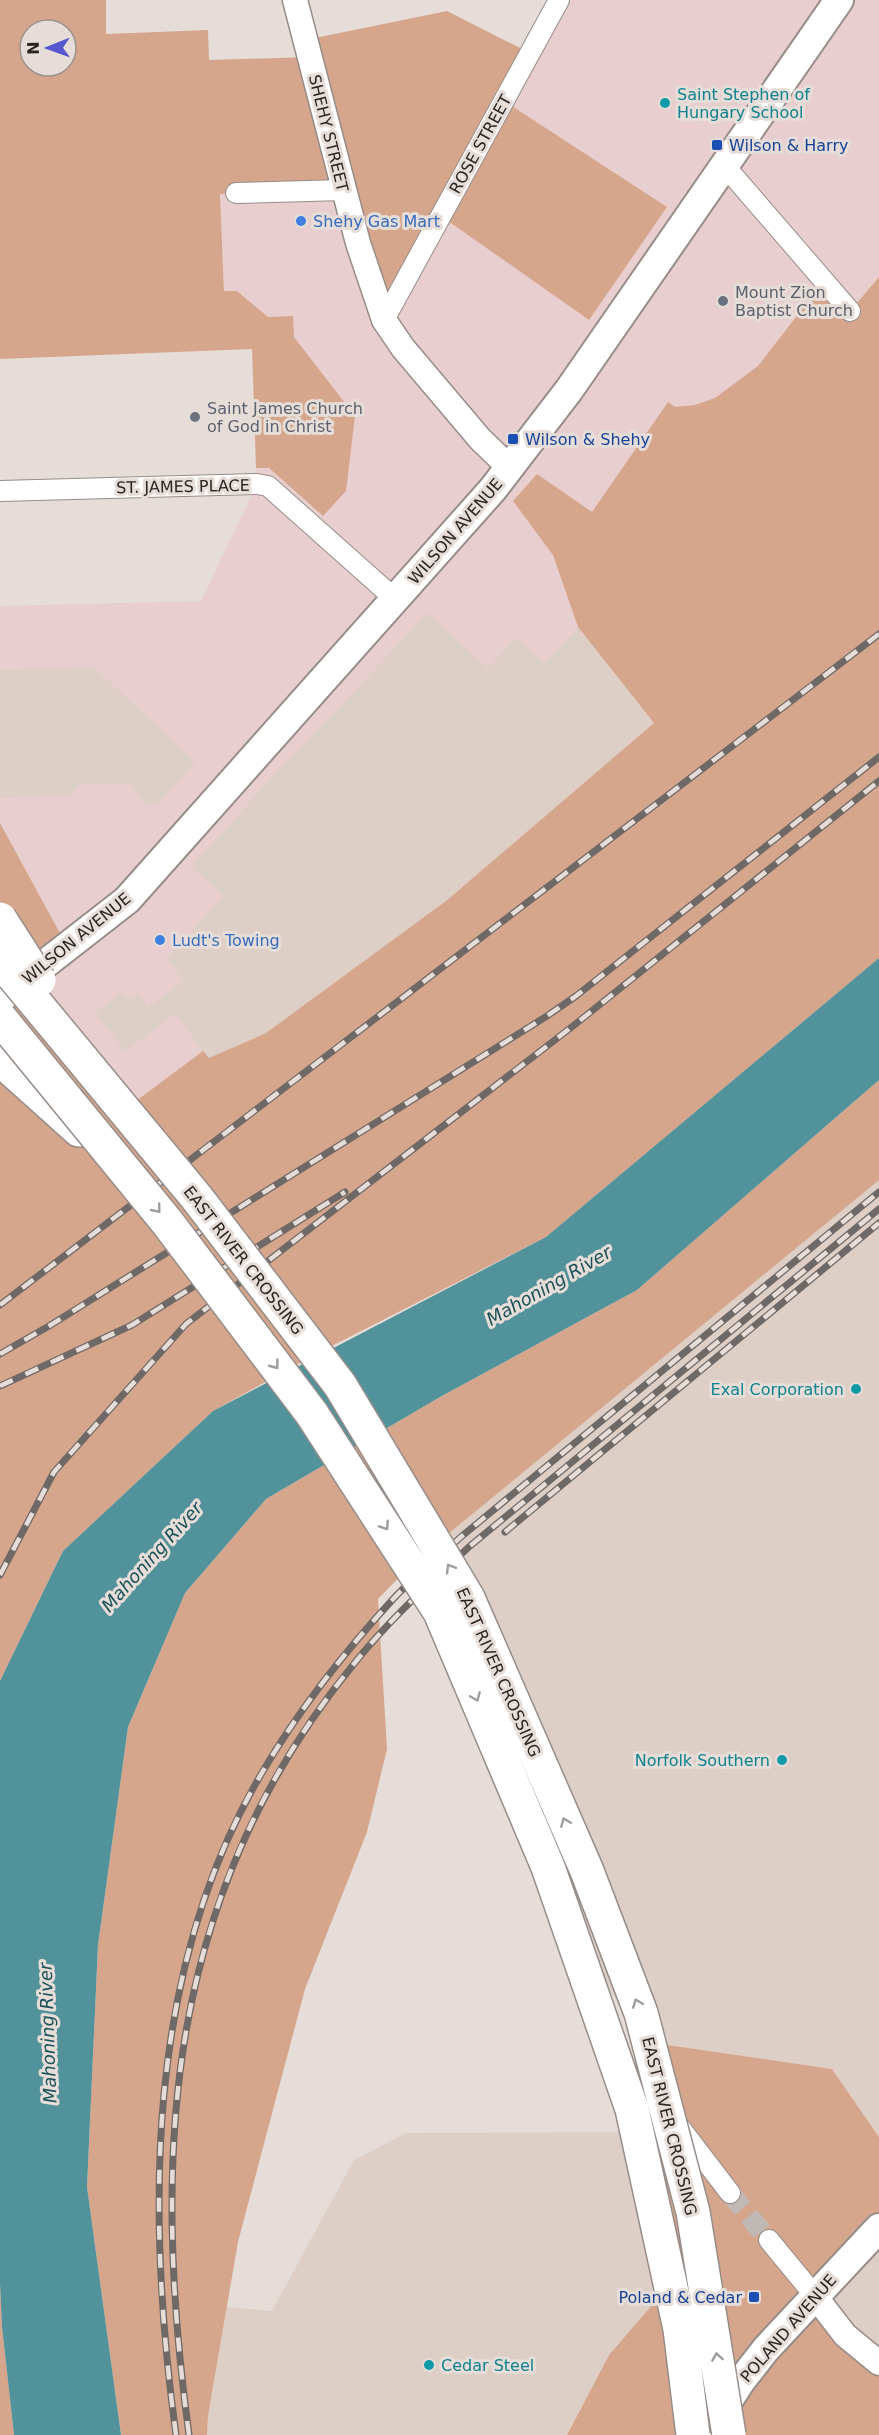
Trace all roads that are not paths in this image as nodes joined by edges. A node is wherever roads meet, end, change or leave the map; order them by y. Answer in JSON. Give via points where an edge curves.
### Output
{"nodes":[{"id":1,"x":295,"y":0,"type":"edge"},
{"id":2,"x":559,"y":0,"type":"edge"},
{"id":3,"x":839,"y":0,"type":"edge"},
{"id":4,"x":724,"y":165,"type":"junction"},
{"id":5,"x":344,"y":190,"type":"junction"},
{"id":6,"x":236,"y":193,"type":"dead end"},
{"id":7,"x":850,"y":311,"type":"dead end"},
{"id":8,"x":384,"y":320,"type":"junction"},
{"id":9,"x":510,"y":468,"type":"junction"},
{"id":10,"x":0,"y":491,"type":"edge"},
{"id":11,"x":395,"y":599,"type":"junction"},
{"id":12,"x":0,"y":919,"type":"edge"},
{"id":13,"x":0,"y":960,"type":"edge"},
{"id":14,"x":0,"y":999,"type":"edge"},
{"id":15,"x":0,"y":1018,"type":"edge"},
{"id":16,"x":0,"y":1059,"type":"edge"},
{"id":17,"x":120,"y":1105,"type":"junction"},
{"id":18,"x":127,"y":1172,"type":"junction"},
{"id":19,"x":640,"y":2041,"type":"dead end"},
{"id":20,"x":730,"y":2193,"type":"tunnel mouth"},
{"id":21,"x":879,"y":2228,"type":"edge"},
{"id":22,"x":769,"y":2240,"type":"tunnel mouth"},
{"id":23,"x":815,"y":2296,"type":"junction"},
{"id":24,"x":879,"y":2363,"type":"edge"},
{"id":25,"x":693,"y":2435,"type":"edge"},
{"id":26,"x":706,"y":2435,"type":"edge"},
{"id":27,"x":729,"y":2435,"type":"edge"}],
"edges":[{"from":1,"to":5,"type":"street","name":"SHEHY STREET"},
{"from":2,"to":8,"type":"street","name":"ROSE STREET"},
{"from":3,"to":4,"type":"main road","name":"WILSON AVENUE"},
{"from":4,"to":7,"type":"street"},
{"from":4,"to":9,"type":"main road","name":"WILSON AVENUE","via":[[569,390]]},
{"from":5,"to":6,"type":"street"},
{"from":5,"to":8,"type":"street","name":"SHEHY STREET","via":[[357,243]]},
{"from":8,"to":9,"type":"street","name":"SHEHY STREET","via":[[480,439]]},
{"from":9,"to":11,"type":"main road","name":"WILSON AVENUE"},
{"from":10,"to":11,"type":"street","name":"ST. JAMES PLACE","via":[[268,486]]},
{"from":11,"to":14,"type":"main road","name":"WILSON AVENUE","via":[[127,900]]},
{"from":12,"to":17,"type":"highway","bridge":true},
{"from":13,"to":17,"type":"highway","name":"EAST RIVER CROSSING","bridge":true},
{"from":15,"to":18,"type":"highway","name":"EAST RIVER CROSSING","bridge":true},
{"from":16,"to":18,"type":"highway","bridge":true},
{"from":27,"to":17,"type":"highway","name":"EAST RIVER CROSSING","one_way":true,"bridge":true,"via":[[693,2212],[641,2013],[587,1871],[468,1598],[340,1385],[197,1198]]},
{"from":18,"to":25,"type":"highway","name":"EAST RIVER CROSSING","one_way":true,"bridge":true,"via":[[312,1414],[440,1612],[548,1867],[632,2109],[680,2329]]},
{"from":19,"to":20,"type":"street","via":[[670,2114]]},
{"from":21,"to":23,"type":"main road","name":"POLAND AVENUE"},
{"from":22,"to":23,"type":"street"},
{"from":23,"to":24,"type":"street","via":[[845,2335]]},
{"from":23,"to":26,"type":"main road","name":"POLAND AVENUE","via":[[741,2380]]}]}
